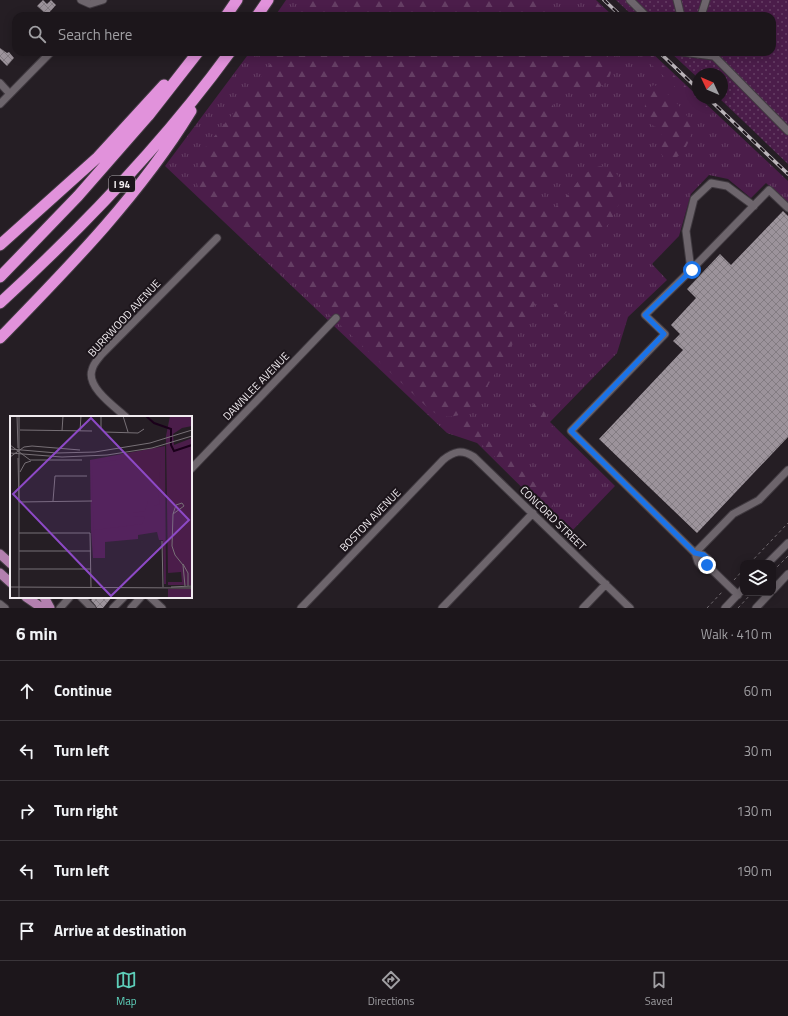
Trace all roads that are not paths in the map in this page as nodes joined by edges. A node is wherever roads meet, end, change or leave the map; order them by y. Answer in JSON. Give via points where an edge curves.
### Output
{"nodes":[{"id":1,"x":81,"y":0,"type":"edge"},
{"id":2,"x":103,"y":0,"type":"edge"},
{"id":3,"x":237,"y":0,"type":"edge"},
{"id":4,"x":268,"y":0,"type":"edge"},
{"id":5,"x":630,"y":0,"type":"edge"},
{"id":6,"x":677,"y":0,"type":"edge"},
{"id":7,"x":706,"y":0,"type":"edge"},
{"id":8,"x":229,"y":12,"type":"edge"},
{"id":9,"x":260,"y":12,"type":"edge"},
{"id":10,"x":642,"y":12,"type":"edge"},
{"id":11,"x":680,"y":12,"type":"edge"},
{"id":12,"x":703,"y":12,"type":"edge"},
{"id":13,"x":47,"y":56,"type":"edge"},
{"id":14,"x":191,"y":56,"type":"edge"},
{"id":15,"x":195,"y":56,"type":"edge"},
{"id":16,"x":227,"y":56,"type":"edge"},
{"id":17,"x":714,"y":56,"type":"edge"},
{"id":18,"x":211,"y":78,"type":"junction"},
{"id":19,"x":0,"y":83,"type":"edge"},
{"id":20,"x":10,"y":94,"type":"junction"},
{"id":21,"x":0,"y":104,"type":"edge"},
{"id":22,"x":788,"y":131,"type":"edge"},
{"id":23,"x":754,"y":206,"type":"junction"},
{"id":24,"x":788,"y":208,"type":"edge"},
{"id":25,"x":217,"y":238,"type":"dead end"},
{"id":26,"x":0,"y":245,"type":"edge"},
{"id":27,"x":692,"y":270,"type":"junction"},
{"id":28,"x":0,"y":277,"type":"edge"},
{"id":29,"x":0,"y":303,"type":"edge"},
{"id":30,"x":336,"y":318,"type":"dead end"},
{"id":31,"x":0,"y":338,"type":"edge"},
{"id":32,"x":125,"y":416,"type":"edge"},
{"id":33,"x":457,"y":451,"type":"joint"},
{"id":34,"x":192,"y":468,"type":"edge"},
{"id":35,"x":788,"y":470,"type":"edge"},
{"id":36,"x":532,"y":513,"type":"junction"},
{"id":37,"x":788,"y":543,"type":"edge"},
{"id":38,"x":695,"y":553,"type":"junction"},
{"id":39,"x":0,"y":554,"type":"edge"},
{"id":40,"x":771,"y":560,"type":"edge"},
{"id":41,"x":10,"y":563,"type":"edge"},
{"id":42,"x":0,"y":573,"type":"edge"},
{"id":43,"x":788,"y":574,"type":"edge"},
{"id":44,"x":10,"y":582,"type":"edge"},
{"id":45,"x":606,"y":584,"type":"junction"},
{"id":46,"x":776,"y":587,"type":"edge"},
{"id":47,"x":740,"y":592,"type":"edge"},
{"id":48,"x":767,"y":596,"type":"edge"},
{"id":49,"x":27,"y":598,"type":"edge"},
{"id":50,"x":45,"y":598,"type":"edge"},
{"id":51,"x":69,"y":598,"type":"edge"},
{"id":52,"x":84,"y":598,"type":"edge"},
{"id":53,"x":123,"y":598,"type":"edge"},
{"id":54,"x":140,"y":598,"type":"edge"},
{"id":55,"x":151,"y":598,"type":"edge"},
{"id":56,"x":0,"y":604,"type":"edge"},
{"id":57,"x":5,"y":608,"type":"edge"},
{"id":58,"x":42,"y":608,"type":"edge"},
{"id":59,"x":50,"y":608,"type":"edge"},
{"id":60,"x":60,"y":608,"type":"edge"},
{"id":61,"x":92,"y":608,"type":"edge"},
{"id":62,"x":113,"y":608,"type":"edge"},
{"id":63,"x":131,"y":608,"type":"edge"},
{"id":64,"x":162,"y":608,"type":"edge"},
{"id":65,"x":301,"y":608,"type":"edge"},
{"id":66,"x":442,"y":608,"type":"edge"},
{"id":67,"x":584,"y":608,"type":"edge"},
{"id":68,"x":630,"y":608,"type":"edge"},
{"id":69,"x":725,"y":608,"type":"edge"},
{"id":70,"x":756,"y":608,"type":"edge"}],
"edges":[{"from":1,"to":2,"type":"street","via":[[90,4]]},
{"from":3,"to":8,"type":"highway"},
{"from":4,"to":9,"type":"highway"},
{"from":5,"to":10,"type":"street"},
{"from":6,"to":11,"type":"street"},
{"from":7,"to":12,"type":"street"},
{"from":13,"to":20,"type":"street"},
{"from":14,"to":26,"type":"highway","via":[[98,157]]},
{"from":15,"to":28,"type":"highway","number":"I 94","via":[[148,116],[93,179]]},
{"from":16,"to":18,"type":"highway","number":"I 94"},
{"from":17,"to":22,"type":"street"},
{"from":18,"to":29,"type":"highway","number":"I 94","via":[[120,187]]},
{"from":18,"to":31,"type":"highway","via":[[172,142],[132,193],[95,238]]},
{"from":19,"to":20,"type":"street"},
{"from":20,"to":21,"type":"street"},
{"from":23,"to":24,"type":"street","via":[[769,190]]},
{"from":23,"to":27,"type":"street"},
{"from":23,"to":27,"type":"street","via":[[727,186],[711,183],[694,199],[686,231]]},
{"from":25,"to":32,"type":"street","name":"BURRWOOD AVENUE","via":[[102,354],[91,371],[94,387]]},
{"from":27,"to":38,"type":"street","via":[[645,315],[664,334],[571,431]]},
{"from":30,"to":34,"type":"street","name":"DAWNLEE AVENUE"},
{"from":33,"to":36,"type":"street","name":"CONCORD STREET","via":[[466,452],[474,457]]},
{"from":33,"to":65,"type":"street","name":"BOSTON AVENUE","via":[[443,460]]},
{"from":35,"to":38,"type":"street","via":[[759,500],[733,514]]},
{"from":36,"to":45,"type":"street","name":"CONCORD STREET"},
{"from":36,"to":66,"type":"street"},
{"from":37,"to":40,"type":"street"},
{"from":38,"to":47,"type":"street","via":[[703,568],[707,565]]},
{"from":39,"to":41,"type":"main road"},
{"from":42,"to":44,"type":"main road"},
{"from":43,"to":46,"type":"street"},
{"from":45,"to":67,"type":"street"},
{"from":45,"to":68,"type":"street","name":"CONCORD STREET"},
{"from":47,"to":69,"type":"street"},
{"from":48,"to":70,"type":"street"},
{"from":49,"to":58,"type":"main road"},
{"from":50,"to":59,"type":"main road"},
{"from":51,"to":60,"type":"street"},
{"from":52,"to":61,"type":"street"},
{"from":53,"to":62,"type":"street"},
{"from":54,"to":63,"type":"street"},
{"from":55,"to":64,"type":"street"},
{"from":56,"to":57,"type":"street"}]}
